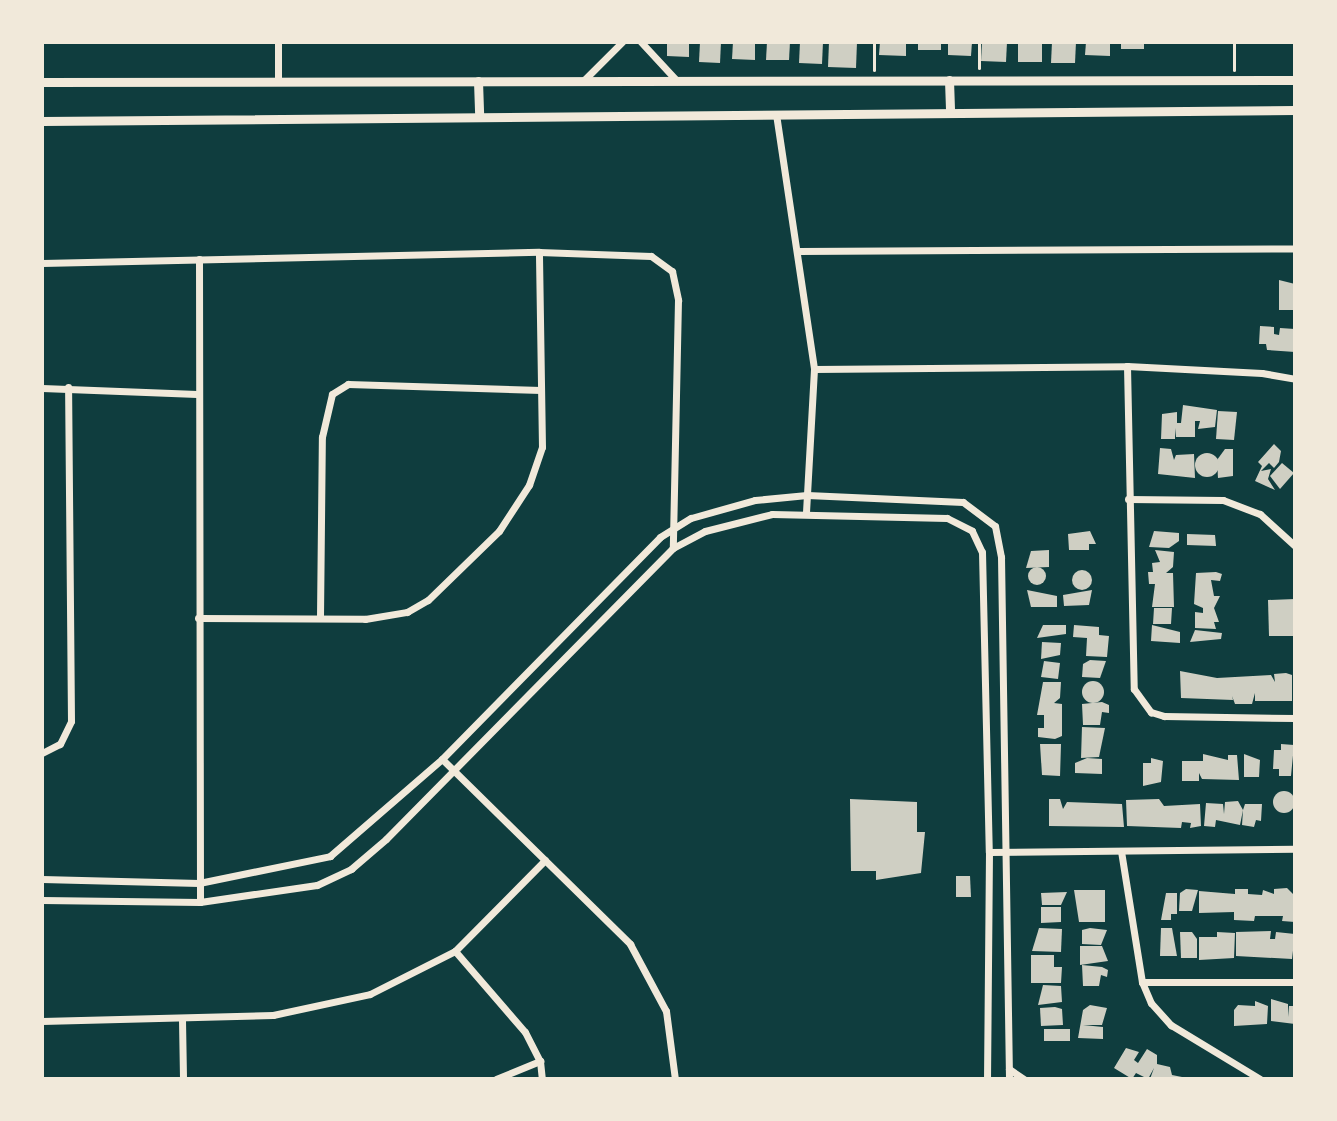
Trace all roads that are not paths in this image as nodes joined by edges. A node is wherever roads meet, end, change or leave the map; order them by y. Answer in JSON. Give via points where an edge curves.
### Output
{"nodes":[{"id":1,"x":278,"y":42,"type":"edge"},
{"id":2,"x":622,"y":42,"type":"edge"},
{"id":3,"x":641,"y":42,"type":"edge"},
{"id":4,"x":949,"y":80,"type":"junction"},
{"id":5,"x":1295,"y":80,"type":"edge"},
{"id":6,"x":478,"y":81,"type":"junction"},
{"id":7,"x":583,"y":81,"type":"junction"},
{"id":8,"x":677,"y":81,"type":"junction"},
{"id":9,"x":42,"y":82,"type":"edge"},
{"id":10,"x":278,"y":82,"type":"junction"},
{"id":11,"x":1295,"y":110,"type":"edge"},
{"id":12,"x":950,"y":113,"type":"junction"},
{"id":13,"x":479,"y":114,"type":"junction"},
{"id":14,"x":776,"y":114,"type":"junction"},
{"id":15,"x":42,"y":121,"type":"edge"},
{"id":16,"x":1295,"y":248,"type":"edge"},
{"id":17,"x":798,"y":251,"type":"junction"},
{"id":18,"x":539,"y":252,"type":"junction"},
{"id":19,"x":199,"y":259,"type":"junction"},
{"id":20,"x":42,"y":263,"type":"edge"},
{"id":21,"x":1127,"y":366,"type":"junction"},
{"id":22,"x":814,"y":369,"type":"junction"},
{"id":23,"x":1295,"y":379,"type":"edge"},
{"id":24,"x":68,"y":387,"type":"junction"},
{"id":25,"x":42,"y":388,"type":"edge"},
{"id":26,"x":541,"y":390,"type":"junction"},
{"id":27,"x":197,"y":394,"type":"junction"},
{"id":28,"x":807,"y":495,"type":"junction"},
{"id":29,"x":1128,"y":499,"type":"junction"},
{"id":30,"x":806,"y":513,"type":"junction"},
{"id":31,"x":671,"y":529,"type":"junction"},
{"id":32,"x":1295,"y":546,"type":"edge"},
{"id":33,"x":673,"y":548,"type":"junction"},
{"id":34,"x":320,"y":617,"type":"junction"},
{"id":35,"x":198,"y":618,"type":"junction"},
{"id":36,"x":1295,"y":718,"type":"edge"},
{"id":37,"x":42,"y":753,"type":"edge"},
{"id":38,"x":442,"y":759,"type":"junction"},
{"id":39,"x":456,"y":772,"type":"junction"},
{"id":40,"x":1295,"y":849,"type":"edge"},
{"id":41,"x":1006,"y":851,"type":"junction"},
{"id":42,"x":1121,"y":851,"type":"junction"},
{"id":43,"x":989,"y":852,"type":"junction"},
{"id":44,"x":545,"y":860,"type":"junction"},
{"id":45,"x":42,"y":879,"type":"edge"},
{"id":46,"x":199,"y":883,"type":"junction"},
{"id":47,"x":42,"y":900,"type":"edge"},
{"id":48,"x":200,"y":902,"type":"junction"},
{"id":49,"x":455,"y":951,"type":"junction"},
{"id":50,"x":1142,"y":982,"type":"junction"},
{"id":51,"x":1295,"y":982,"type":"edge"},
{"id":52,"x":182,"y":1020,"type":"junction"},
{"id":53,"x":42,"y":1021,"type":"edge"},
{"id":54,"x":540,"y":1061,"type":"junction"},
{"id":55,"x":1009,"y":1069,"type":"junction"},
{"id":56,"x":183,"y":1079,"type":"edge"},
{"id":57,"x":496,"y":1079,"type":"edge"},
{"id":58,"x":542,"y":1079,"type":"edge"},
{"id":59,"x":675,"y":1079,"type":"edge"},
{"id":60,"x":987,"y":1079,"type":"edge"},
{"id":61,"x":1009,"y":1079,"type":"edge"},
{"id":62,"x":1024,"y":1079,"type":"edge"},
{"id":63,"x":1260,"y":1079,"type":"edge"}],
"edges":[{"from":1,"to":10,"type":"street"},
{"from":2,"to":7,"type":"street"},
{"from":3,"to":8,"type":"street"},
{"from":4,"to":5,"type":"street"},
{"from":4,"to":8,"type":"street"},
{"from":4,"to":12,"type":"street"},
{"from":6,"to":7,"type":"street"},
{"from":6,"to":10,"type":"street"},
{"from":6,"to":13,"type":"street"},
{"from":7,"to":8,"type":"street"},
{"from":9,"to":10,"type":"street"},
{"from":11,"to":12,"type":"street"},
{"from":12,"to":14,"type":"street"},
{"from":13,"to":14,"type":"street"},
{"from":13,"to":15,"type":"street"},
{"from":14,"to":17,"type":"street"},
{"from":16,"to":17,"type":"street"},
{"from":17,"to":22,"type":"street"},
{"from":18,"to":19,"type":"street"},
{"from":18,"to":26,"type":"street"},
{"from":18,"to":31,"type":"street","via":[[633,252],[651,256],[672,271],[678,300]]},
{"from":19,"to":20,"type":"street"},
{"from":19,"to":27,"type":"street"},
{"from":21,"to":22,"type":"street"},
{"from":21,"to":23,"type":"street"},
{"from":21,"to":29,"type":"street"},
{"from":22,"to":28,"type":"street"},
{"from":24,"to":25,"type":"street"},
{"from":24,"to":27,"type":"street"},
{"from":24,"to":37,"type":"street","via":[[71,721],[60,744]]},
{"from":26,"to":34,"type":"street","via":[[538,467],[499,531],[428,600],[407,612],[365,619]]},
{"from":26,"to":34,"type":"street","via":[[348,384],[332,394],[322,437]]},
{"from":27,"to":35,"type":"street"},
{"from":28,"to":30,"type":"street"},
{"from":28,"to":31,"type":"street","via":[[722,507]]},
{"from":28,"to":41,"type":"street","via":[[963,502],[995,526],[1001,557]]},
{"from":29,"to":32,"type":"street","via":[[1223,500],[1260,514]]},
{"from":29,"to":36,"type":"street","via":[[1132,679],[1140,702],[1164,716]]},
{"from":30,"to":33,"type":"street","via":[[738,520]]},
{"from":30,"to":43,"type":"street","via":[[947,518],[964,524],[979,540]]},
{"from":31,"to":33,"type":"street"},
{"from":31,"to":38,"type":"street"},
{"from":33,"to":39,"type":"street"},
{"from":34,"to":35,"type":"street"},
{"from":35,"to":46,"type":"street"},
{"from":38,"to":39,"type":"street"},
{"from":38,"to":46,"type":"street","via":[[330,856]]},
{"from":39,"to":44,"type":"street"},
{"from":39,"to":48,"type":"street","via":[[351,869],[275,894]]},
{"from":40,"to":42,"type":"street"},
{"from":41,"to":42,"type":"street"},
{"from":41,"to":43,"type":"street"},
{"from":41,"to":55,"type":"street"},
{"from":42,"to":50,"type":"street"},
{"from":43,"to":60,"type":"street"},
{"from":44,"to":49,"type":"street"},
{"from":44,"to":59,"type":"street","via":[[604,914],[650,974],[666,1011]]},
{"from":45,"to":46,"type":"street"},
{"from":46,"to":48,"type":"street"},
{"from":47,"to":48,"type":"street"},
{"from":49,"to":52,"type":"street","via":[[370,994],[334,1005]]},
{"from":49,"to":54,"type":"street","via":[[525,1032]]},
{"from":50,"to":51,"type":"street"},
{"from":50,"to":63,"type":"street","via":[[1151,1003],[1171,1025]]},
{"from":52,"to":53,"type":"street"},
{"from":52,"to":56,"type":"street"},
{"from":54,"to":57,"type":"street"},
{"from":54,"to":58,"type":"street"},
{"from":55,"to":61,"type":"street"},
{"from":55,"to":62,"type":"street"}]}
